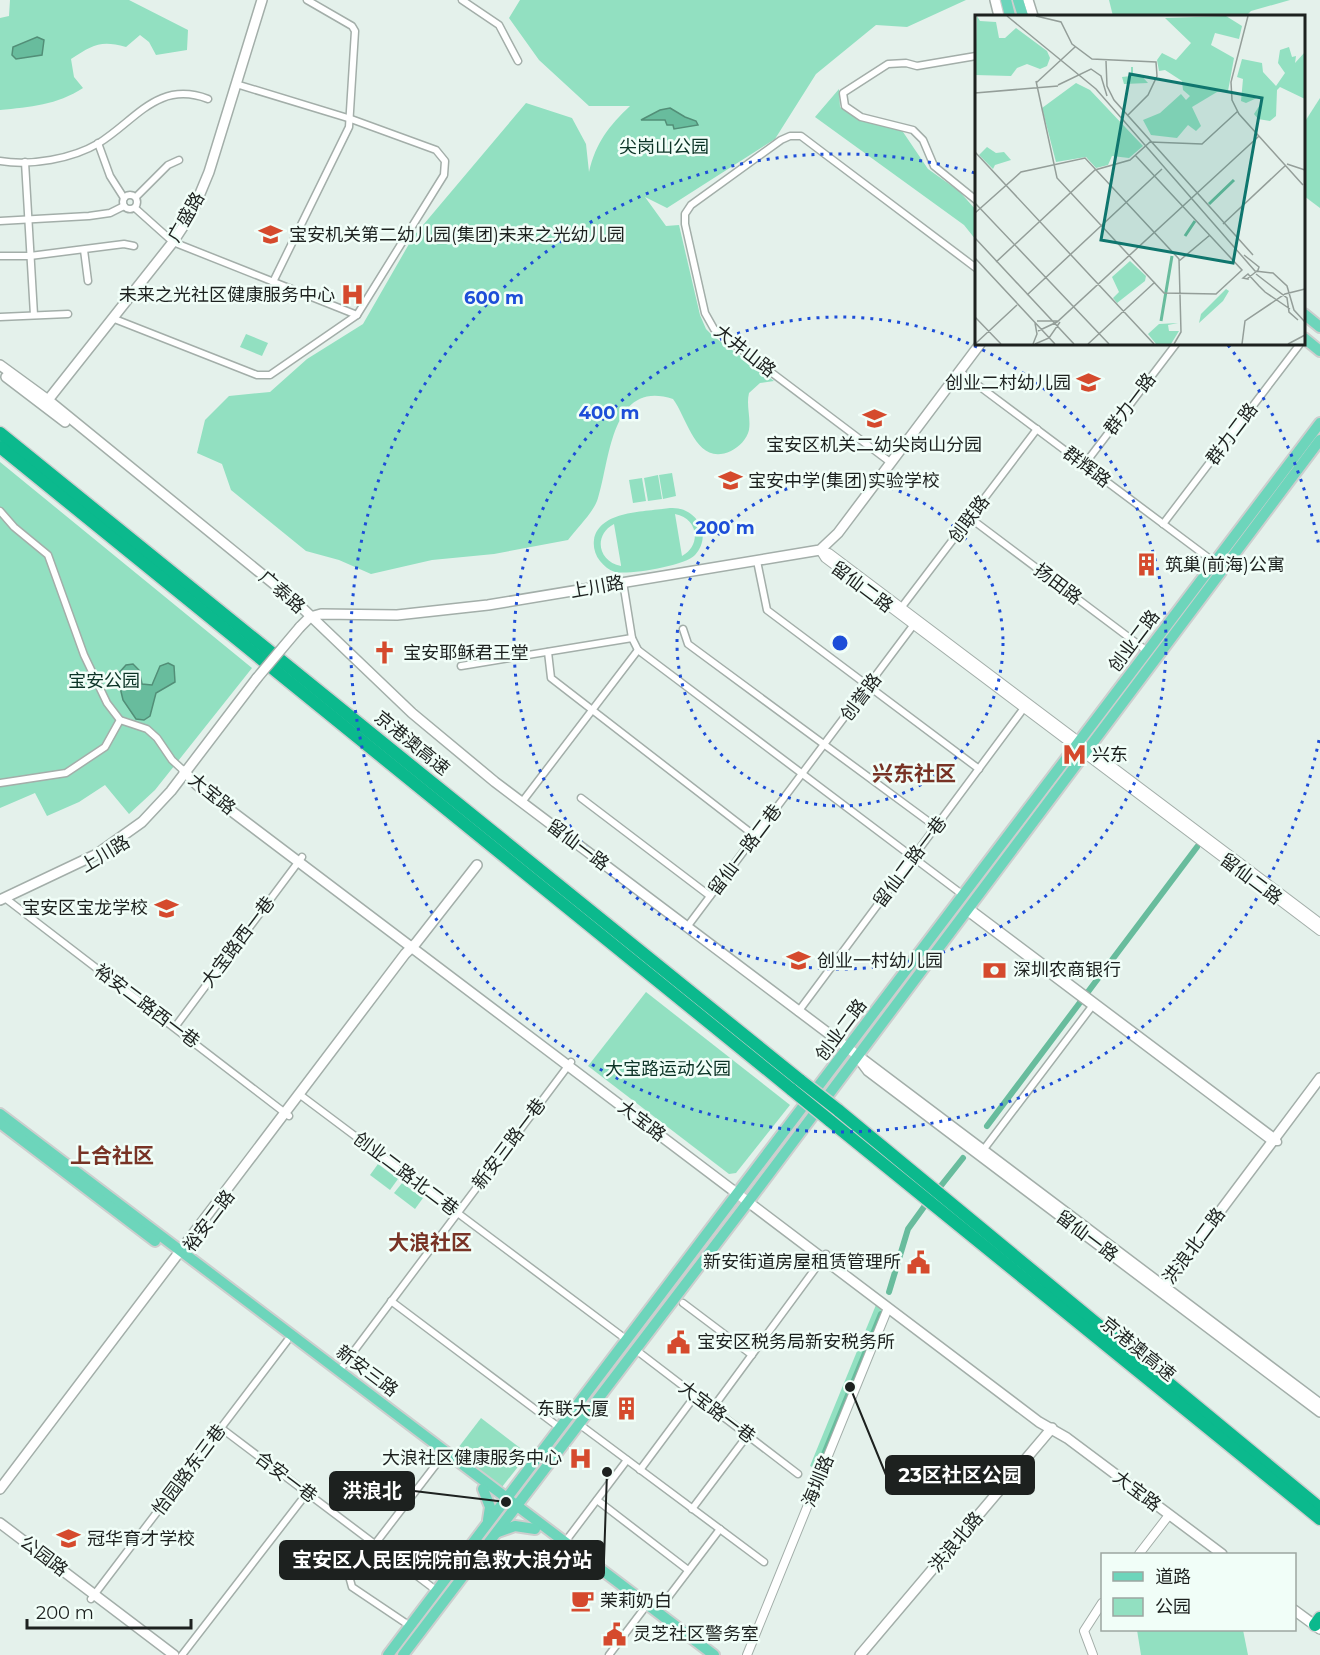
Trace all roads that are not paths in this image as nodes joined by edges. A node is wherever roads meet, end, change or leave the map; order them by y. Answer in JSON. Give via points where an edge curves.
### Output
{"nodes":[{"id":1,"x":262,"y":0,"type":"edge"},
{"id":2,"x":307,"y":0,"type":"edge"},
{"id":3,"x":462,"y":0,"type":"edge"},
{"id":4,"x":995,"y":0,"type":"edge"},
{"id":5,"x":1006,"y":0,"type":"edge"},
{"id":6,"x":1018,"y":0,"type":"edge"},
{"id":7,"x":1028,"y":0,"type":"edge"},
{"id":8,"x":999,"y":15,"type":"edge"},
{"id":9,"x":1011,"y":15,"type":"edge"},
{"id":10,"x":1023,"y":15,"type":"edge"},
{"id":11,"x":1033,"y":15,"type":"edge"},
{"id":12,"x":975,"y":56,"type":"edge"},
{"id":13,"x":518,"y":61,"type":"dead end"},
{"id":14,"x":236,"y":84,"type":"junction"},
{"id":15,"x":208,"y":99,"type":"dead end"},
{"id":16,"x":351,"y":119,"type":"junction"},
{"id":17,"x":98,"y":143,"type":"junction"},
{"id":18,"x":179,"y":160,"type":"dead end"},
{"id":19,"x":0,"y":161,"type":"edge"},
{"id":20,"x":25,"y":162,"type":"junction"},
{"id":21,"x":136,"y":197,"type":"junction"},
{"id":22,"x":124,"y":198,"type":"junction"},
{"id":23,"x":975,"y":199,"type":"edge"},
{"id":24,"x":124,"y":207,"type":"junction"},
{"id":25,"x":135,"y":208,"type":"junction"},
{"id":26,"x":0,"y":221,"type":"edge"},
{"id":27,"x":29,"y":221,"type":"junction"},
{"id":28,"x":173,"y":242,"type":"junction"},
{"id":29,"x":134,"y":246,"type":"dead end"},
{"id":30,"x":84,"y":250,"type":"junction"},
{"id":31,"x":0,"y":256,"type":"edge"},
{"id":32,"x":30,"y":256,"type":"junction"},
{"id":33,"x":975,"y":267,"type":"edge"},
{"id":34,"x":88,"y":281,"type":"dead end"},
{"id":35,"x":273,"y":282,"type":"junction"},
{"id":36,"x":68,"y":314,"type":"dead end"},
{"id":37,"x":34,"y":315,"type":"junction"},
{"id":38,"x":357,"y":315,"type":"junction"},
{"id":39,"x":0,"y":316,"type":"edge"},
{"id":40,"x":112,"y":318,"type":"junction"},
{"id":41,"x":1305,"y":339,"type":"edge"},
{"id":42,"x":979,"y":345,"type":"edge"},
{"id":43,"x":1175,"y":345,"type":"edge"},
{"id":44,"x":1299,"y":345,"type":"edge"},
{"id":45,"x":1320,"y":351,"type":"edge"},
{"id":46,"x":0,"y":365,"type":"edge"},
{"id":47,"x":959,"y":371,"type":"junction"},
{"id":48,"x":0,"y":373,"type":"edge"},
{"id":49,"x":46,"y":402,"type":"junction"},
{"id":50,"x":1320,"y":423,"type":"edge"},
{"id":51,"x":1037,"y":429,"type":"junction"},
{"id":52,"x":0,"y":431,"type":"edge"},
{"id":53,"x":1320,"y":440,"type":"edge"},
{"id":54,"x":0,"y":447,"type":"edge"},
{"id":55,"x":890,"y":462,"type":"junction"},
{"id":56,"x":1084,"y":465,"type":"junction"},
{"id":57,"x":0,"y":511,"type":"edge"},
{"id":58,"x":970,"y":518,"type":"junction"},
{"id":59,"x":1163,"y":524,"type":"junction"},
{"id":60,"x":820,"y":550,"type":"junction"},
{"id":61,"x":757,"y":561,"type":"junction"},
{"id":62,"x":1214,"y":562,"type":"junction"},
{"id":63,"x":623,"y":582,"type":"junction"},
{"id":64,"x":901,"y":608,"type":"junction"},
{"id":65,"x":310,"y":617,"type":"junction"},
{"id":66,"x":915,"y":622,"type":"junction"},
{"id":67,"x":683,"y":629,"type":"dead end"},
{"id":68,"x":632,"y":638,"type":"junction"},
{"id":69,"x":638,"y":650,"type":"junction"},
{"id":70,"x":1147,"y":651,"type":"junction"},
{"id":71,"x":548,"y":652,"type":"junction"},
{"id":72,"x":461,"y":666,"type":"dead end"},
{"id":73,"x":870,"y":686,"type":"junction"},
{"id":74,"x":591,"y":711,"type":"junction"},
{"id":75,"x":1021,"y":712,"type":"dead end"},
{"id":76,"x":120,"y":720,"type":"junction"},
{"id":77,"x":824,"y":745,"type":"junction"},
{"id":78,"x":1081,"y":747,"type":"junction"},
{"id":79,"x":979,"y":769,"type":"junction"},
{"id":80,"x":184,"y":771,"type":"junction"},
{"id":81,"x":802,"y":774,"type":"junction"},
{"id":82,"x":0,"y":783,"type":"edge"},
{"id":83,"x":581,"y":798,"type":"dead end"},
{"id":84,"x":522,"y":802,"type":"junction"},
{"id":85,"x":936,"y":827,"type":"junction"},
{"id":86,"x":755,"y":836,"type":"junction"},
{"id":87,"x":914,"y":857,"type":"junction"},
{"id":88,"x":300,"y":859,"type":"junction"},
{"id":89,"x":477,"y":865,"type":"dead end"},
{"id":90,"x":710,"y":896,"type":"junction"},
{"id":91,"x":964,"y":896,"type":"junction"},
{"id":92,"x":4,"y":902,"type":"edge"},
{"id":93,"x":968,"y":910,"type":"junction"},
{"id":94,"x":1320,"y":923,"type":"edge"},
{"id":95,"x":687,"y":927,"type":"junction"},
{"id":96,"x":1320,"y":931,"type":"edge"},
{"id":97,"x":414,"y":946,"type":"junction"},
{"id":98,"x":1093,"y":1004,"type":"junction"},
{"id":99,"x":798,"y":1012,"type":"junction"},
{"id":100,"x":175,"y":1027,"type":"junction"},
{"id":101,"x":847,"y":1049,"type":"junction"},
{"id":102,"x":857,"y":1057,"type":"junction"},
{"id":103,"x":570,"y":1064,"type":"junction"},
{"id":104,"x":1320,"y":1078,"type":"edge"},
{"id":105,"x":1320,"y":1087,"type":"edge"},
{"id":106,"x":301,"y":1096,"type":"junction"},
{"id":107,"x":0,"y":1114,"type":"edge"},
{"id":108,"x":287,"y":1114,"type":"junction"},
{"id":109,"x":833,"y":1115,"type":"junction"},
{"id":110,"x":0,"y":1123,"type":"edge"},
{"id":111,"x":1276,"y":1140,"type":"junction"},
{"id":112,"x":984,"y":1149,"type":"junction"},
{"id":113,"x":740,"y":1193,"type":"junction"},
{"id":114,"x":750,"y":1200,"type":"junction"},
{"id":115,"x":458,"y":1212,"type":"junction"},
{"id":116,"x":180,"y":1255,"type":"junction"},
{"id":117,"x":824,"y":1256,"type":"junction"},
{"id":118,"x":1176,"y":1270,"type":"junction"},
{"id":119,"x":1149,"y":1274,"type":"junction"},
{"id":120,"x":1164,"y":1289,"type":"junction"},
{"id":121,"x":391,"y":1301,"type":"junction"},
{"id":122,"x":683,"y":1303,"type":"dead end"},
{"id":123,"x":888,"y":1308,"type":"junction"},
{"id":124,"x":287,"y":1341,"type":"junction"},
{"id":125,"x":627,"y":1341,"type":"junction"},
{"id":126,"x":636,"y":1350,"type":"junction"},
{"id":127,"x":752,"y":1355,"type":"junction"},
{"id":128,"x":339,"y":1371,"type":"junction"},
{"id":129,"x":696,"y":1396,"type":"junction"},
{"id":130,"x":1320,"y":1404,"type":"edge"},
{"id":131,"x":712,"y":1409,"type":"junction"},
{"id":132,"x":1320,"y":1412,"type":"edge"},
{"id":133,"x":579,"y":1424,"type":"junction"},
{"id":134,"x":221,"y":1428,"type":"junction"},
{"id":135,"x":561,"y":1428,"type":"junction"},
{"id":136,"x":1052,"y":1428,"type":"junction"},
{"id":137,"x":747,"y":1436,"type":"junction"},
{"id":138,"x":441,"y":1458,"type":"junction"},
{"id":139,"x":627,"y":1460,"type":"junction"},
{"id":140,"x":1267,"y":1464,"type":"junction"},
{"id":141,"x":640,"y":1470,"type":"junction"},
{"id":142,"x":798,"y":1474,"type":"dead end"},
{"id":143,"x":520,"y":1481,"type":"junction"},
{"id":144,"x":531,"y":1487,"type":"junction"},
{"id":145,"x":488,"y":1488,"type":"junction"},
{"id":146,"x":0,"y":1489,"type":"edge"},
{"id":147,"x":307,"y":1493,"type":"junction"},
{"id":148,"x":0,"y":1497,"type":"edge"},
{"id":149,"x":597,"y":1500,"type":"junction"},
{"id":150,"x":505,"y":1501,"type":"junction"},
{"id":151,"x":1320,"y":1501,"type":"edge"},
{"id":152,"x":1320,"y":1508,"type":"edge"},
{"id":153,"x":515,"y":1509,"type":"junction"},
{"id":154,"x":692,"y":1509,"type":"junction"},
{"id":155,"x":1169,"y":1515,"type":"junction"},
{"id":156,"x":1320,"y":1519,"type":"edge"},
{"id":157,"x":0,"y":1523,"type":"edge"},
{"id":158,"x":537,"y":1525,"type":"junction"},
{"id":159,"x":486,"y":1526,"type":"junction"},
{"id":160,"x":720,"y":1529,"type":"junction"},
{"id":161,"x":0,"y":1531,"type":"edge"},
{"id":162,"x":496,"y":1533,"type":"junction"},
{"id":163,"x":565,"y":1542,"type":"junction"},
{"id":164,"x":375,"y":1544,"type":"junction"},
{"id":165,"x":1141,"y":1553,"type":"edge"},
{"id":166,"x":1221,"y":1553,"type":"edge"},
{"id":167,"x":764,"y":1562,"type":"dead end"},
{"id":168,"x":688,"y":1570,"type":"junction"},
{"id":169,"x":352,"y":1572,"type":"dead end"},
{"id":170,"x":437,"y":1591,"type":"junction"},
{"id":171,"x":93,"y":1597,"type":"junction"},
{"id":172,"x":1101,"y":1605,"type":"edge"},
{"id":173,"x":643,"y":1610,"type":"junction"},
{"id":174,"x":1296,"y":1611,"type":"edge"},
{"id":175,"x":657,"y":1612,"type":"junction"},
{"id":176,"x":1318,"y":1624,"type":"edge"},
{"id":177,"x":410,"y":1626,"type":"junction"},
{"id":178,"x":407,"y":1653,"type":"edge"},
{"id":179,"x":164,"y":1655,"type":"edge"},
{"id":180,"x":174,"y":1655,"type":"edge"},
{"id":181,"x":182,"y":1655,"type":"edge"},
{"id":182,"x":388,"y":1655,"type":"edge"},
{"id":183,"x":609,"y":1655,"type":"edge"},
{"id":184,"x":702,"y":1655,"type":"edge"},
{"id":185,"x":714,"y":1655,"type":"edge"},
{"id":186,"x":747,"y":1655,"type":"edge"},
{"id":187,"x":860,"y":1655,"type":"edge"},
{"id":188,"x":1093,"y":1655,"type":"edge"}],
"edges":[{"from":1,"to":14,"type":"main road","name":"广盛路"},
{"from":2,"to":16,"type":"street","via":[[356,31]]},
{"from":3,"to":13,"type":"street","via":[[499,25]]},
{"from":4,"to":8,"type":"main road"},
{"from":5,"to":9,"type":"main road"},
{"from":6,"to":10,"type":"main road"},
{"from":7,"to":11,"type":"main road"},
{"from":12,"to":23,"type":"street","via":[[917,66],[888,64],[843,93],[845,106],[861,117],[913,130],[923,140],[934,166]]},
{"from":14,"to":16,"type":"street"},
{"from":14,"to":28,"type":"main road","name":"广盛路","via":[[202,193]]},
{"from":15,"to":17,"type":"street","via":[[185,93],[155,101]]},
{"from":16,"to":35,"type":"street"},
{"from":16,"to":38,"type":"street","via":[[436,150],[446,166]]},
{"from":17,"to":20,"type":"street","via":[[58,158]]},
{"from":17,"to":22,"type":"street","via":[[110,176]]},
{"from":18,"to":21,"type":"street","via":[[168,165]]},
{"from":19,"to":20,"type":"street"},
{"from":20,"to":27,"type":"street"},
{"from":21,"to":22,"type":"street"},
{"from":21,"to":25,"type":"street"},
{"from":22,"to":24,"type":"street"},
{"from":24,"to":25,"type":"street"},
{"from":24,"to":27,"type":"street","via":[[98,215]]},
{"from":25,"to":28,"type":"street"},
{"from":26,"to":27,"type":"street"},
{"from":27,"to":32,"type":"street"},
{"from":28,"to":35,"type":"street"},
{"from":28,"to":40,"type":"main road","name":"广盛路"},
{"from":29,"to":30,"type":"street"},
{"from":30,"to":32,"type":"street"},
{"from":30,"to":34,"type":"street"},
{"from":31,"to":32,"type":"street"},
{"from":32,"to":37,"type":"street"},
{"from":33,"to":55,"type":"street","name":"大井山路","via":[[801,136],[785,137],[691,205],[684,219],[708,321],[717,332]]},
{"from":35,"to":38,"type":"street"},
{"from":36,"to":37,"type":"street"},
{"from":37,"to":39,"type":"street"},
{"from":38,"to":40,"type":"street","via":[[264,377]]},
{"from":40,"to":49,"type":"main road","name":"广盛路"},
{"from":41,"to":45,"type":"main road"},
{"from":42,"to":47,"type":"main road"},
{"from":43,"to":56,"type":"street","name":"群力一路"},
{"from":44,"to":59,"type":"street","name":"群力二路"},
{"from":46,"to":49,"type":"main road","name":"广泰路"},
{"from":47,"to":51,"type":"street","name":"群辉路"},
{"from":47,"to":55,"type":"main road"},
{"from":48,"to":49,"type":"main road","name":"广泰路"},
{"from":49,"to":65,"type":"main road","name":"广泰路","via":[[283,599]]},
{"from":50,"to":62,"type":"main road","name":"创业二路"},
{"from":51,"to":56,"type":"street","name":"群辉路"},
{"from":51,"to":58,"type":"street","name":"创联路"},
{"from":52,"to":109,"type":"highway","name":"京港澳高速","bridge":true,"via":[[801,1081]]},
{"from":53,"to":78,"type":"main road","name":"创业二路"},
{"from":54,"to":109,"type":"highway","name":"京港澳高速","bridge":true,"via":[[792,1090]]},
{"from":55,"to":60,"type":"main road","via":[[838,533]]},
{"from":56,"to":59,"type":"street","name":"群辉路"},
{"from":57,"to":76,"type":"street","via":[[48,555],[84,655],[100,691]]},
{"from":58,"to":64,"type":"street","name":"创联路"},
{"from":58,"to":70,"type":"street","name":"扬田路"},
{"from":59,"to":62,"type":"street","name":"群辉路"},
{"from":60,"to":61,"type":"main road","name":"上川路"},
{"from":60,"to":64,"type":"street","name":"留仙二路"},
{"from":60,"to":66,"type":"street","name":"留仙二路","via":[[825,558]]},
{"from":61,"to":63,"type":"main road","name":"上川路"},
{"from":61,"to":73,"type":"street","via":[[766,610]]},
{"from":62,"to":70,"type":"main road","name":"创业二路"},
{"from":63,"to":65,"type":"main road","name":"上川路","via":[[449,610]]},
{"from":63,"to":68,"type":"street"},
{"from":64,"to":66,"type":"street","name":"留仙二路"},
{"from":65,"to":80,"type":"main road","name":"上川路","bridge":true},
{"from":65,"to":84,"type":"main road","name":"留仙一路","via":[[412,713]]},
{"from":66,"to":73,"type":"street","name":"创誉路"},
{"from":66,"to":78,"type":"street","name":"留仙二路"},
{"from":67,"to":77,"type":"street","via":[[688,644]]},
{"from":68,"to":69,"type":"street"},
{"from":68,"to":71,"type":"street"},
{"from":69,"to":74,"type":"street"},
{"from":69,"to":81,"type":"street"},
{"from":70,"to":78,"type":"main road","name":"创业二路"},
{"from":71,"to":72,"type":"street"},
{"from":71,"to":74,"type":"street","via":[[551,678]]},
{"from":73,"to":77,"type":"street","name":"创誉路"},
{"from":73,"to":79,"type":"street"},
{"from":74,"to":84,"type":"street"},
{"from":74,"to":86,"type":"street"},
{"from":75,"to":79,"type":"street","name":"留仙二路一巷"},
{"from":76,"to":80,"type":"street","via":[[147,729]]},
{"from":76,"to":82,"type":"street","via":[[105,747],[66,773]]},
{"from":77,"to":81,"type":"street","name":"创誉路"},
{"from":77,"to":85,"type":"street"},
{"from":78,"to":91,"type":"main road","name":"创业二路"},
{"from":78,"to":93,"type":"main road","name":"创业二路"},
{"from":78,"to":94,"type":"street","name":"留仙二路"},
{"from":78,"to":96,"type":"street","name":"留仙二路"},
{"from":79,"to":85,"type":"street","name":"留仙二路一巷"},
{"from":80,"to":88,"type":"main road","name":"大宝路","via":[[197,785]]},
{"from":80,"to":92,"type":"main road","name":"上川路","via":[[158,806],[114,845]]},
{"from":81,"to":86,"type":"street","name":"留仙一路二巷"},
{"from":81,"to":87,"type":"street"},
{"from":83,"to":90,"type":"street"},
{"from":84,"to":95,"type":"main road","name":"留仙一路"},
{"from":85,"to":87,"type":"street","name":"留仙二路一巷"},
{"from":86,"to":90,"type":"street","name":"留仙一路二巷"},
{"from":87,"to":91,"type":"street"},
{"from":87,"to":99,"type":"street","name":"留仙二路一巷"},
{"from":88,"to":97,"type":"main road","name":"大宝路"},
{"from":88,"to":100,"type":"street","name":"大宝路西一巷"},
{"from":89,"to":97,"type":"main road","name":"裕安二路"},
{"from":90,"to":95,"type":"street","name":"留仙一路二巷"},
{"from":91,"to":101,"type":"main road","name":"创业二路"},
{"from":92,"to":100,"type":"street","name":"裕安二路西一巷"},
{"from":93,"to":98,"type":"street"},
{"from":93,"to":102,"type":"main road","name":"创业二路"},
{"from":95,"to":99,"type":"main road","name":"留仙一路"},
{"from":97,"to":103,"type":"main road","name":"大宝路"},
{"from":97,"to":106,"type":"main road","name":"裕安二路"},
{"from":98,"to":111,"type":"street"},
{"from":98,"to":112,"type":"street"},
{"from":99,"to":101,"type":"main road","name":"留仙一路"},
{"from":100,"to":108,"type":"street","name":"裕安二路西一巷"},
{"from":101,"to":102,"type":"main road","name":"留仙一路"},
{"from":101,"to":113,"type":"main road","name":"创业二路"},
{"from":102,"to":112,"type":"main road","name":"留仙一路"},
{"from":102,"to":114,"type":"main road","name":"创业二路"},
{"from":102,"to":120,"type":"main road","name":"留仙一路","via":[[868,1071]]},
{"from":103,"to":113,"type":"main road","name":"大宝路"},
{"from":103,"to":115,"type":"street","name":"新安三路一巷"},
{"from":104,"to":111,"type":"main road","name":"洪浪北二路"},
{"from":105,"to":111,"type":"main road","name":"洪浪北二路"},
{"from":106,"to":108,"type":"main road","name":"裕安二路"},
{"from":106,"to":115,"type":"street","name":"创业二路北二巷"},
{"from":107,"to":116,"type":"main road","name":"新安三路"},
{"from":108,"to":116,"type":"main road","name":"裕安二路"},
{"from":109,"to":140,"type":"highway","name":"京港澳高速","via":[[929,1184]]},
{"from":109,"to":156,"type":"highway","name":"京港澳高速","via":[[919,1194]]},
{"from":110,"to":116,"type":"main road","name":"新安三路"},
{"from":111,"to":118,"type":"main road","name":"洪浪北二路"},
{"from":111,"to":120,"type":"main road","name":"洪浪北二路"},
{"from":112,"to":119,"type":"main road","name":"留仙一路"},
{"from":113,"to":114,"type":"main road","name":"大宝路"},
{"from":113,"to":125,"type":"main road","name":"创业二路"},
{"from":114,"to":117,"type":"main road","name":"大宝路"},
{"from":114,"to":126,"type":"main road","name":"创业二路"},
{"from":115,"to":121,"type":"street","name":"新安三路一巷"},
{"from":115,"to":125,"type":"street","name":"创业二路北二巷"},
{"from":116,"to":124,"type":"main road","name":"新安三路"},
{"from":116,"to":128,"type":"main road","name":"新安三路"},
{"from":116,"to":146,"type":"main road","name":"裕安二路"},
{"from":116,"to":148,"type":"main road","name":"裕安二路"},
{"from":117,"to":123,"type":"main road","name":"大宝路"},
{"from":117,"to":127,"type":"street"},
{"from":117,"to":136,"type":"main road","name":"大宝路"},
{"from":118,"to":119,"type":"main road","via":[[1166,1278]]},
{"from":118,"to":120,"type":"main road","name":"洪浪北二路"},
{"from":119,"to":120,"type":"main road","name":"留仙一路"},
{"from":120,"to":130,"type":"main road","name":"留仙一路"},
{"from":120,"to":132,"type":"main road","name":"留仙一路"},
{"from":121,"to":128,"type":"street","name":"新安三路一巷"},
{"from":121,"to":135,"type":"street"},
{"from":122,"to":127,"type":"street"},
{"from":123,"to":136,"type":"main road","name":"大宝路"},
{"from":123,"to":186,"type":"street","name":"海圳路"},
{"from":124,"to":134,"type":"street","name":"怡园路东三巷"},
{"from":124,"to":138,"type":"main road","name":"新安三路"},
{"from":125,"to":135,"type":"main road","name":"创业二路"},
{"from":126,"to":129,"type":"street","name":"大宝路一巷"},
{"from":126,"to":133,"type":"main road","name":"创业二路"},
{"from":127,"to":131,"type":"street"},
{"from":128,"to":145,"type":"main road","name":"新安三路"},
{"from":129,"to":131,"type":"street","name":"大宝路一巷"},
{"from":129,"to":141,"type":"street"},
{"from":131,"to":137,"type":"street","name":"大宝路一巷"},
{"from":133,"to":139,"type":"street"},
{"from":133,"to":144,"type":"main road","name":"创业二路"},
{"from":134,"to":147,"type":"street","name":"合安一巷"},
{"from":134,"to":171,"type":"street","name":"怡园路东三巷"},
{"from":135,"to":143,"type":"main road","name":"创业二路"},
{"from":136,"to":155,"type":"main road","name":"大宝路"},
{"from":136,"to":187,"type":"main road","name":"洪浪北路"},
{"from":137,"to":142,"type":"street","name":"大宝路一巷"},
{"from":137,"to":154,"type":"street"},
{"from":138,"to":145,"type":"main road","name":"新安三路"},
{"from":138,"to":164,"type":"street"},
{"from":139,"to":141,"type":"street"},
{"from":139,"to":149,"type":"street"},
{"from":140,"to":151,"type":"highway","name":"京港澳高速"},
{"from":140,"to":152,"type":"highway","name":"京港澳高速"},
{"from":141,"to":154,"type":"street"},
{"from":143,"to":145,"type":"main road","via":[[509,1487]]},
{"from":143,"to":150,"type":"main road","name":"创业二路"},
{"from":144,"to":153,"type":"main road","name":"创业二路"},
{"from":144,"to":158,"type":"main road","via":[[529,1505]]},
{"from":145,"to":150,"type":"main road","name":"新安三路"},
{"from":145,"to":159,"type":"main road"},
{"from":147,"to":164,"type":"street","name":"合安一巷"},
{"from":147,"to":181,"type":"street"},
{"from":149,"to":163,"type":"street"},
{"from":149,"to":168,"type":"street"},
{"from":150,"to":153,"type":"main road","name":"新安三路"},
{"from":150,"to":159,"type":"main road","name":"创业二路"},
{"from":153,"to":158,"type":"main road","name":"新安三路"},
{"from":153,"to":162,"type":"main road","name":"创业二路"},
{"from":154,"to":160,"type":"street"},
{"from":155,"to":165,"type":"street"},
{"from":155,"to":166,"type":"main road","name":"大宝路"},
{"from":157,"to":171,"type":"main road","name":"公园路"},
{"from":158,"to":162,"type":"main road","via":[[515,1526]]},
{"from":158,"to":163,"type":"main road","name":"新安三路"},
{"from":158,"to":173,"type":"main road","name":"新安三路"},
{"from":159,"to":170,"type":"main road","name":"创业二路"},
{"from":160,"to":167,"type":"street"},
{"from":160,"to":168,"type":"street"},
{"from":161,"to":171,"type":"main road","name":"公园路"},
{"from":162,"to":178,"type":"main road","name":"创业二路"},
{"from":163,"to":175,"type":"main road","name":"新安三路"},
{"from":164,"to":170,"type":"street","name":"合安一巷"},
{"from":168,"to":175,"type":"street"},
{"from":169,"to":177,"type":"street","via":[[352,1587]]},
{"from":170,"to":177,"type":"main road","name":"创业二路"},
{"from":171,"to":179,"type":"main road","name":"公园路"},
{"from":171,"to":180,"type":"main road","name":"公园路"},
{"from":172,"to":188,"type":"street","via":[[1084,1631]]},
{"from":173,"to":183,"type":"street"},
{"from":173,"to":184,"type":"main road","name":"新安三路"},
{"from":174,"to":176,"type":"main road"},
{"from":175,"to":185,"type":"main road","name":"新安三路"},
{"from":177,"to":182,"type":"main road","name":"创业二路"}]}
